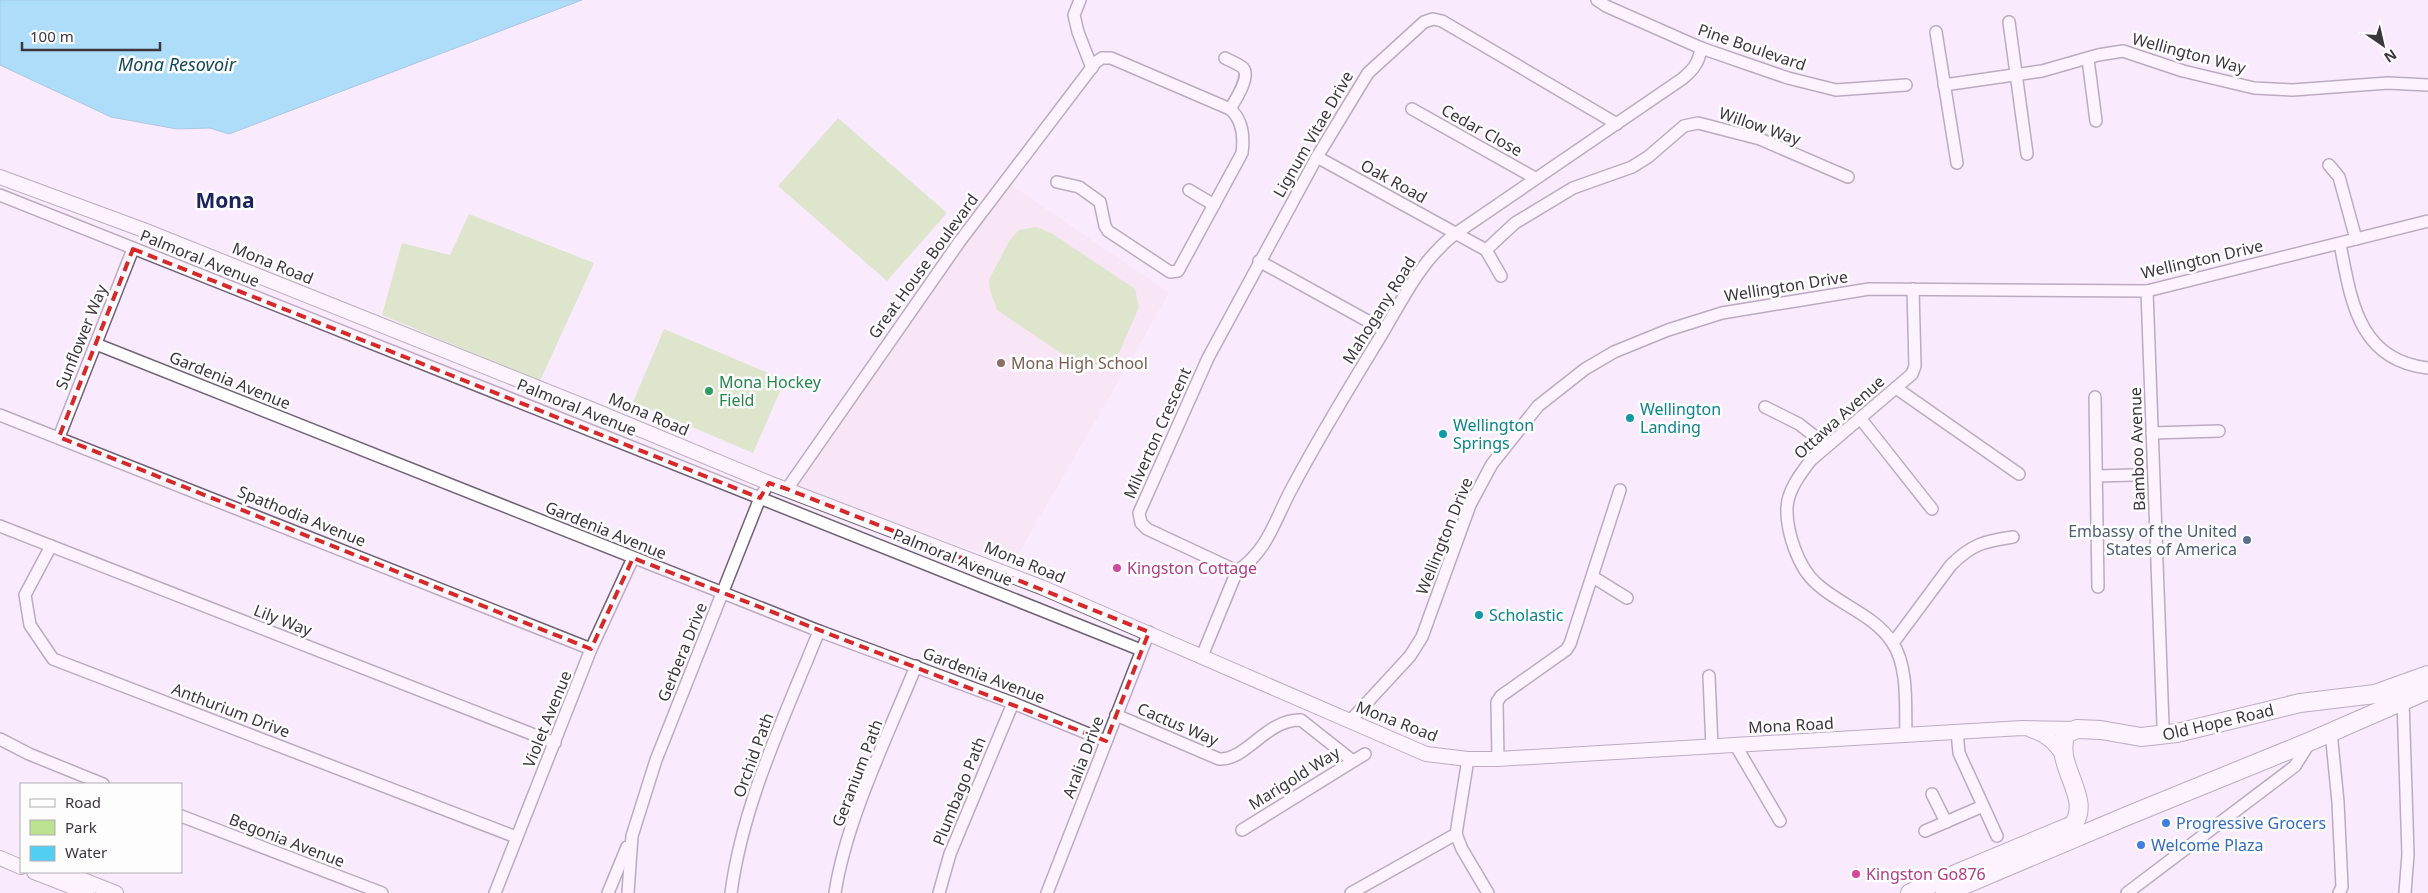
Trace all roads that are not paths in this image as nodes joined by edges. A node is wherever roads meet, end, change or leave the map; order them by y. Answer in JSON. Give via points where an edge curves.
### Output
{"nodes":[{"id":1,"x":1080,"y":0,"type":"edge"},
{"id":2,"x":1597,"y":0,"type":"edge"},
{"id":3,"x":2009,"y":22,"type":"dead end"},
{"id":4,"x":1936,"y":32,"type":"dead end"},
{"id":5,"x":1702,"y":48,"type":"junction"},
{"id":6,"x":1225,"y":58,"type":"dead end"},
{"id":7,"x":2088,"y":59,"type":"junction"},
{"id":8,"x":1092,"y":68,"type":"junction"},
{"id":9,"x":2016,"y":75,"type":"junction"},
{"id":10,"x":1906,"y":85,"type":"dead end"},
{"id":11,"x":1944,"y":85,"type":"junction"},
{"id":12,"x":2428,"y":85,"type":"edge"},
{"id":13,"x":1412,"y":109,"type":"dead end"},
{"id":14,"x":1230,"y":110,"type":"junction"},
{"id":15,"x":2096,"y":121,"type":"dead end"},
{"id":16,"x":1617,"y":124,"type":"junction"},
{"id":17,"x":2028,"y":154,"type":"dead end"},
{"id":18,"x":1317,"y":157,"type":"junction"},
{"id":19,"x":1957,"y":163,"type":"dead end"},
{"id":20,"x":2329,"y":165,"type":"dead end"},
{"id":21,"x":0,"y":177,"type":"edge"},
{"id":22,"x":1848,"y":177,"type":"dead end"},
{"id":23,"x":1535,"y":178,"type":"junction"},
{"id":24,"x":1057,"y":182,"type":"dead end"},
{"id":25,"x":1189,"y":190,"type":"dead end"},
{"id":26,"x":0,"y":195,"type":"edge"},
{"id":27,"x":1214,"y":205,"type":"junction"},
{"id":28,"x":2428,"y":220,"type":"edge"},
{"id":29,"x":1455,"y":234,"type":"junction"},
{"id":30,"x":2356,"y":239,"type":"junction"},
{"id":31,"x":2340,"y":244,"type":"junction"},
{"id":32,"x":133,"y":249,"type":"junction"},
{"id":33,"x":1486,"y":250,"type":"junction"},
{"id":34,"x":1259,"y":261,"type":"junction"},
{"id":35,"x":1501,"y":276,"type":"dead end"},
{"id":36,"x":1913,"y":289,"type":"junction"},
{"id":37,"x":2147,"y":291,"type":"junction"},
{"id":38,"x":1384,"y":330,"type":"junction"},
{"id":39,"x":96,"y":344,"type":"junction"},
{"id":40,"x":2428,"y":368,"type":"edge"},
{"id":41,"x":1896,"y":388,"type":"junction"},
{"id":42,"x":2095,"y":397,"type":"dead end"},
{"id":43,"x":1765,"y":407,"type":"dead end"},
{"id":44,"x":0,"y":415,"type":"edge"},
{"id":45,"x":1860,"y":418,"type":"junction"},
{"id":46,"x":2219,"y":432,"type":"dead end"},
{"id":47,"x":2152,"y":433,"type":"junction"},
{"id":48,"x":59,"y":437,"type":"junction"},
{"id":49,"x":1827,"y":446,"type":"junction"},
{"id":50,"x":2019,"y":474,"type":"dead end"},
{"id":51,"x":2133,"y":475,"type":"tunnel mouth"},
{"id":52,"x":2097,"y":476,"type":"junction"},
{"id":53,"x":769,"y":483,"type":"junction"},
{"id":54,"x":787,"y":489,"type":"junction"},
{"id":55,"x":1620,"y":490,"type":"dead end"},
{"id":56,"x":760,"y":498,"type":"junction"},
{"id":57,"x":1932,"y":509,"type":"dead end"},
{"id":58,"x":0,"y":526,"type":"edge"},
{"id":59,"x":2013,"y":537,"type":"dead end"},
{"id":60,"x":51,"y":546,"type":"junction"},
{"id":61,"x":633,"y":558,"type":"junction"},
{"id":62,"x":1237,"y":572,"type":"junction"},
{"id":63,"x":1593,"y":577,"type":"junction"},
{"id":64,"x":2098,"y":587,"type":"dead end"},
{"id":65,"x":723,"y":594,"type":"junction"},
{"id":66,"x":1627,"y":598,"type":"dead end"},
{"id":67,"x":819,"y":631,"type":"junction"},
{"id":68,"x":1149,"y":632,"type":"junction"},
{"id":69,"x":1893,"y":643,"type":"junction"},
{"id":70,"x":591,"y":649,"type":"junction"},
{"id":71,"x":1141,"y":650,"type":"junction"},
{"id":72,"x":1202,"y":656,"type":"junction"},
{"id":73,"x":916,"y":666,"type":"junction"},
{"id":74,"x":2428,"y":675,"type":"edge"},
{"id":75,"x":1709,"y":676,"type":"dead end"},
{"id":76,"x":2428,"y":690,"type":"edge"},
{"id":77,"x":2404,"y":700,"type":"junction"},
{"id":78,"x":2314,"y":702,"type":"junction"},
{"id":79,"x":1013,"y":703,"type":"junction"},
{"id":80,"x":1116,"y":715,"type":"junction"},
{"id":81,"x":1350,"y":721,"type":"junction"},
{"id":82,"x":2163,"y":725,"type":"dead end"},
{"id":83,"x":2022,"y":728,"type":"junction"},
{"id":84,"x":2077,"y":729,"type":"junction"},
{"id":85,"x":1957,"y":731,"type":"junction"},
{"id":86,"x":2331,"y":732,"type":"junction"},
{"id":87,"x":1906,"y":736,"type":"junction"},
{"id":88,"x":0,"y":739,"type":"edge"},
{"id":89,"x":1106,"y":741,"type":"junction"},
{"id":90,"x":2311,"y":741,"type":"junction"},
{"id":91,"x":555,"y":743,"type":"junction"},
{"id":92,"x":1736,"y":746,"type":"junction"},
{"id":93,"x":1712,"y":747,"type":"junction"},
{"id":94,"x":1364,"y":754,"type":"dead end"},
{"id":95,"x":2064,"y":757,"type":"junction"},
{"id":96,"x":1468,"y":759,"type":"junction"},
{"id":97,"x":1498,"y":759,"type":"junction"},
{"id":98,"x":1353,"y":761,"type":"junction"},
{"id":99,"x":101,"y":783,"type":"edge"},
{"id":100,"x":1932,"y":794,"type":"dead end"},
{"id":101,"x":2079,"y":802,"type":"junction"},
{"id":102,"x":1983,"y":806,"type":"junction"},
{"id":103,"x":182,"y":816,"type":"edge"},
{"id":104,"x":2127,"y":816,"type":"junction"},
{"id":105,"x":1780,"y":822,"type":"dead end"},
{"id":106,"x":1946,"y":822,"type":"junction"},
{"id":107,"x":1242,"y":830,"type":"dead end"},
{"id":108,"x":1925,"y":830,"type":"dead end"},
{"id":109,"x":1456,"y":834,"type":"junction"},
{"id":110,"x":632,"y":836,"type":"junction"},
{"id":111,"x":1998,"y":836,"type":"dead end"},
{"id":112,"x":516,"y":837,"type":"junction"},
{"id":113,"x":0,"y":849,"type":"edge"},
{"id":114,"x":20,"y":856,"type":"edge"},
{"id":115,"x":0,"y":858,"type":"edge"},
{"id":116,"x":20,"y":867,"type":"edge"},
{"id":117,"x":37,"y":873,"type":"edge"},
{"id":118,"x":66,"y":873,"type":"edge"},
{"id":119,"x":2143,"y":888,"type":"edge"},
{"id":120,"x":88,"y":893,"type":"edge"},
{"id":121,"x":116,"y":893,"type":"edge"},
{"id":122,"x":382,"y":893,"type":"edge"},
{"id":123,"x":495,"y":893,"type":"edge"},
{"id":124,"x":608,"y":893,"type":"edge"},
{"id":125,"x":628,"y":893,"type":"edge"},
{"id":126,"x":731,"y":893,"type":"edge"},
{"id":127,"x":835,"y":893,"type":"edge"},
{"id":128,"x":939,"y":893,"type":"edge"},
{"id":129,"x":1047,"y":893,"type":"edge"},
{"id":130,"x":1351,"y":893,"type":"edge"},
{"id":131,"x":1488,"y":893,"type":"edge"},
{"id":132,"x":1910,"y":893,"type":"edge"},
{"id":133,"x":1945,"y":893,"type":"edge"},
{"id":134,"x":2127,"y":893,"type":"edge"},
{"id":135,"x":2339,"y":893,"type":"edge"},
{"id":136,"x":2405,"y":893,"type":"edge"}],
"edges":[{"from":1,"to":8,"type":"street","via":[[1074,15]]},
{"from":2,"to":5,"type":"street","name":"Pine Boulevard"},
{"from":3,"to":9,"type":"street"},
{"from":4,"to":11,"type":"street"},
{"from":5,"to":10,"type":"street","name":"Pine Boulevard","via":[[1788,78],[1836,90]]},
{"from":5,"to":16,"type":"street","name":"Mahogany Road","via":[[1700,60],[1693,70]]},
{"from":6,"to":14,"type":"street","via":[[1243,68],[1245,73],[1241,90]]},
{"from":7,"to":9,"type":"street","name":"Wellington Way"},
{"from":7,"to":12,"type":"street","name":"Wellington Way","via":[[2122,51],[2183,71],[2254,88],[2293,90],[2388,83]]},
{"from":7,"to":15,"type":"street"},
{"from":8,"to":14,"type":"street","name":"Great House Boulevard","via":[[1102,58],[1111,58]]},
{"from":8,"to":54,"type":"street","name":"Great House Boulevard","via":[[960,241]]},
{"from":9,"to":11,"type":"street","name":"Wellington Way"},
{"from":9,"to":17,"type":"street"},
{"from":11,"to":19,"type":"street"},
{"from":13,"to":23,"type":"street","name":"Cedar Close"},
{"from":14,"to":27,"type":"street","via":[[1236,114],[1242,130],[1242,153]]},
{"from":16,"to":18,"type":"street","name":"Lignum Vitae Drive","via":[[1442,21],[1433,19],[1424,22],[1368,73]]},
{"from":16,"to":23,"type":"street","name":"Mahogany Road"},
{"from":18,"to":29,"type":"street","name":"Oak Road"},
{"from":18,"to":34,"type":"street","name":"Lignum Vitae Drive"},
{"from":20,"to":30,"type":"street","via":[[2339,177]]},
{"from":21,"to":53,"type":"street","name":"Mona Road","via":[[160,237]]},
{"from":22,"to":33,"type":"street","name":"Willow Way","via":[[1760,139],[1698,123],[1684,126],[1632,167],[1573,188],[1515,224]]},
{"from":23,"to":29,"type":"street","name":"Mahogany Road"},
{"from":24,"to":27,"type":"street","via":[[1079,187],[1100,202],[1108,231],[1170,272],[1178,270]]},
{"from":25,"to":27,"type":"street"},
{"from":26,"to":32,"type":"street","name":"Palmoral Avenue"},
{"from":28,"to":30,"type":"street","name":"Wellington Drive"},
{"from":29,"to":33,"type":"street"},
{"from":29,"to":38,"type":"street","name":"Mahogany Road","via":[[1432,254]]},
{"from":30,"to":31,"type":"street","name":"Wellington Drive"},
{"from":31,"to":37,"type":"street","name":"Wellington Drive"},
{"from":31,"to":40,"type":"street","via":[[2350,297],[2375,345],[2393,358]]},
{"from":32,"to":39,"type":"street","name":"Sunflower Way"},
{"from":32,"to":56,"type":"street","name":"Palmoral Avenue"},
{"from":33,"to":35,"type":"street"},
{"from":34,"to":38,"type":"street"},
{"from":34,"to":62,"type":"street","name":"Milverton Crescent","via":[[1208,358],[1139,513],[1141,523],[1148,529]]},
{"from":36,"to":37,"type":"street","name":"Wellington Drive"},
{"from":36,"to":41,"type":"street","name":"Ottawa Avenue","via":[[1915,366],[1912,374]]},
{"from":36,"to":81,"type":"street","name":"Wellington Drive","via":[[1869,289],[1722,313],[1614,352],[1562,386],[1538,406],[1492,464],[1470,505],[1422,636],[1410,656]]},
{"from":37,"to":47,"type":"street","name":"Bamboo Avenue"},
{"from":38,"to":62,"type":"street","name":"Mahogany Road","via":[[1320,436],[1261,551]]},
{"from":39,"to":48,"type":"street","name":"Sunflower Way"},
{"from":39,"to":61,"type":"street","name":"Gardenia Avenue"},
{"from":41,"to":45,"type":"street","name":"Ottawa Avenue"},
{"from":41,"to":50,"type":"street"},
{"from":42,"to":52,"type":"street"},
{"from":43,"to":49,"type":"street","via":[[1799,424]]},
{"from":44,"to":48,"type":"street","name":"Spathodia Avenue"},
{"from":45,"to":49,"type":"street","name":"Ottawa Avenue"},
{"from":45,"to":57,"type":"street"},
{"from":46,"to":47,"type":"street"},
{"from":47,"to":82,"type":"street","name":"Bamboo Avenue","via":[[2150,475]]},
{"from":48,"to":70,"type":"street","name":"Spathodia Avenue"},
{"from":49,"to":69,"type":"street","name":"Ottawa Avenue","via":[[1805,468],[1792,492],[1787,506],[1791,535],[1799,558],[1816,584],[1877,624]]},
{"from":51,"to":52,"type":"street"},
{"from":52,"to":64,"type":"street"},
{"from":53,"to":54,"type":"street","name":"Mona Road"},
{"from":53,"to":56,"type":"street","name":"Gerbera Drive"},
{"from":54,"to":68,"type":"street","name":"Mona Road"},
{"from":55,"to":63,"type":"street"},
{"from":56,"to":65,"type":"street","name":"Gerbera Drive"},
{"from":56,"to":71,"type":"street","name":"Palmoral Avenue"},
{"from":58,"to":60,"type":"street","name":"Lily Way"},
{"from":59,"to":69,"type":"street","via":[[1986,541],[1951,564]]},
{"from":60,"to":91,"type":"street","name":"Lily Way"},
{"from":60,"to":112,"type":"street","name":"Anthurium Drive","via":[[25,595],[30,625],[53,659]]},
{"from":61,"to":65,"type":"street","name":"Gardenia Avenue"},
{"from":61,"to":70,"type":"street","name":"Violet Avenue"},
{"from":62,"to":72,"type":"street"},
{"from":63,"to":66,"type":"street"},
{"from":63,"to":97,"type":"street","via":[[1566,650],[1497,702]]},
{"from":65,"to":67,"type":"street","name":"Gardenia Avenue"},
{"from":65,"to":110,"type":"street","name":"Gerbera Drive","via":[[656,760]]},
{"from":67,"to":73,"type":"street","name":"Gardenia Avenue"},
{"from":67,"to":126,"type":"street","name":"Orchid Path","via":[[753,800],[736,854]]},
{"from":68,"to":71,"type":"street","name":"Aralia Drive"},
{"from":68,"to":72,"type":"street","name":"Mona Road"},
{"from":69,"to":87,"type":"street","name":"Ottawa Avenue","via":[[1904,681]]},
{"from":70,"to":91,"type":"street","name":"Violet Avenue"},
{"from":71,"to":80,"type":"street","name":"Aralia Drive"},
{"from":72,"to":81,"type":"street","name":"Mona Road"},
{"from":73,"to":79,"type":"street","name":"Gardenia Avenue"},
{"from":73,"to":127,"type":"street","name":"Geranium Path","via":[[851,831]]},
{"from":74,"to":78,"type":"main road","name":"Old Hope Road","via":[[2376,694]]},
{"from":75,"to":93,"type":"street"},
{"from":76,"to":77,"type":"main road"},
{"from":77,"to":86,"type":"main road"},
{"from":77,"to":136,"type":"street","via":[[2408,854]]},
{"from":78,"to":84,"type":"main road","name":"Old Hope Road","via":[[2158,736]]},
{"from":78,"to":86,"type":"main road","via":[[2331,717]]},
{"from":79,"to":89,"type":"street","name":"Gardenia Avenue"},
{"from":79,"to":128,"type":"street","name":"Plumbago Path","via":[[950,854]]},
{"from":80,"to":89,"type":"street","name":"Aralia Drive"},
{"from":80,"to":98,"type":"street","name":"Cactus Way","via":[[1219,759],[1235,756],[1266,732],[1301,720]]},
{"from":81,"to":96,"type":"street","name":"Mona Road","via":[[1426,754]]},
{"from":83,"to":84,"type":"street","name":"Mona Road"},
{"from":83,"to":85,"type":"street","name":"Mona Road"},
{"from":83,"to":95,"type":"street","via":[[2042,734]]},
{"from":84,"to":95,"type":"main road","via":[[2066,734]]},
{"from":85,"to":87,"type":"street","name":"Mona Road"},
{"from":85,"to":102,"type":"street","via":[[1959,753]]},
{"from":86,"to":90,"type":"main road"},
{"from":86,"to":135,"type":"street","via":[[2338,802],[2342,887]]},
{"from":87,"to":92,"type":"street","name":"Mona Road"},
{"from":88,"to":99,"type":"street"},
{"from":89,"to":129,"type":"street","name":"Aralia Drive"},
{"from":90,"to":104,"type":"main road"},
{"from":90,"to":119,"type":"street","via":[[2295,766]]},
{"from":91,"to":112,"type":"street","name":"Violet Avenue"},
{"from":92,"to":93,"type":"street","name":"Mona Road"},
{"from":92,"to":105,"type":"street"},
{"from":93,"to":97,"type":"street","name":"Mona Road"},
{"from":94,"to":98,"type":"street","name":"Marigold Way"},
{"from":95,"to":101,"type":"main road"},
{"from":96,"to":97,"type":"street","name":"Mona Road"},
{"from":96,"to":109,"type":"street"},
{"from":98,"to":107,"type":"street","name":"Marigold Way"},
{"from":100,"to":106,"type":"street"},
{"from":101,"to":104,"type":"main road","via":[[2091,816],[2105,819]]},
{"from":101,"to":132,"type":"main road","via":[[2078,818],[2073,825]]},
{"from":102,"to":106,"type":"street"},
{"from":102,"to":111,"type":"street"},
{"from":103,"to":122,"type":"street","name":"Begonia Avenue"},
{"from":104,"to":133,"type":"main road"},
{"from":106,"to":108,"type":"street"},
{"from":109,"to":130,"type":"street"},
{"from":109,"to":131,"type":"street"},
{"from":110,"to":124,"type":"street","name":"Gerbera Drive"},
{"from":110,"to":125,"type":"street","name":"Gerbera Drive"},
{"from":112,"to":123,"type":"street","name":"Violet Avenue"},
{"from":113,"to":114,"type":"street"},
{"from":115,"to":116,"type":"street"},
{"from":117,"to":120,"type":"street"},
{"from":118,"to":121,"type":"street"},
{"from":119,"to":134,"type":"street"}]}
